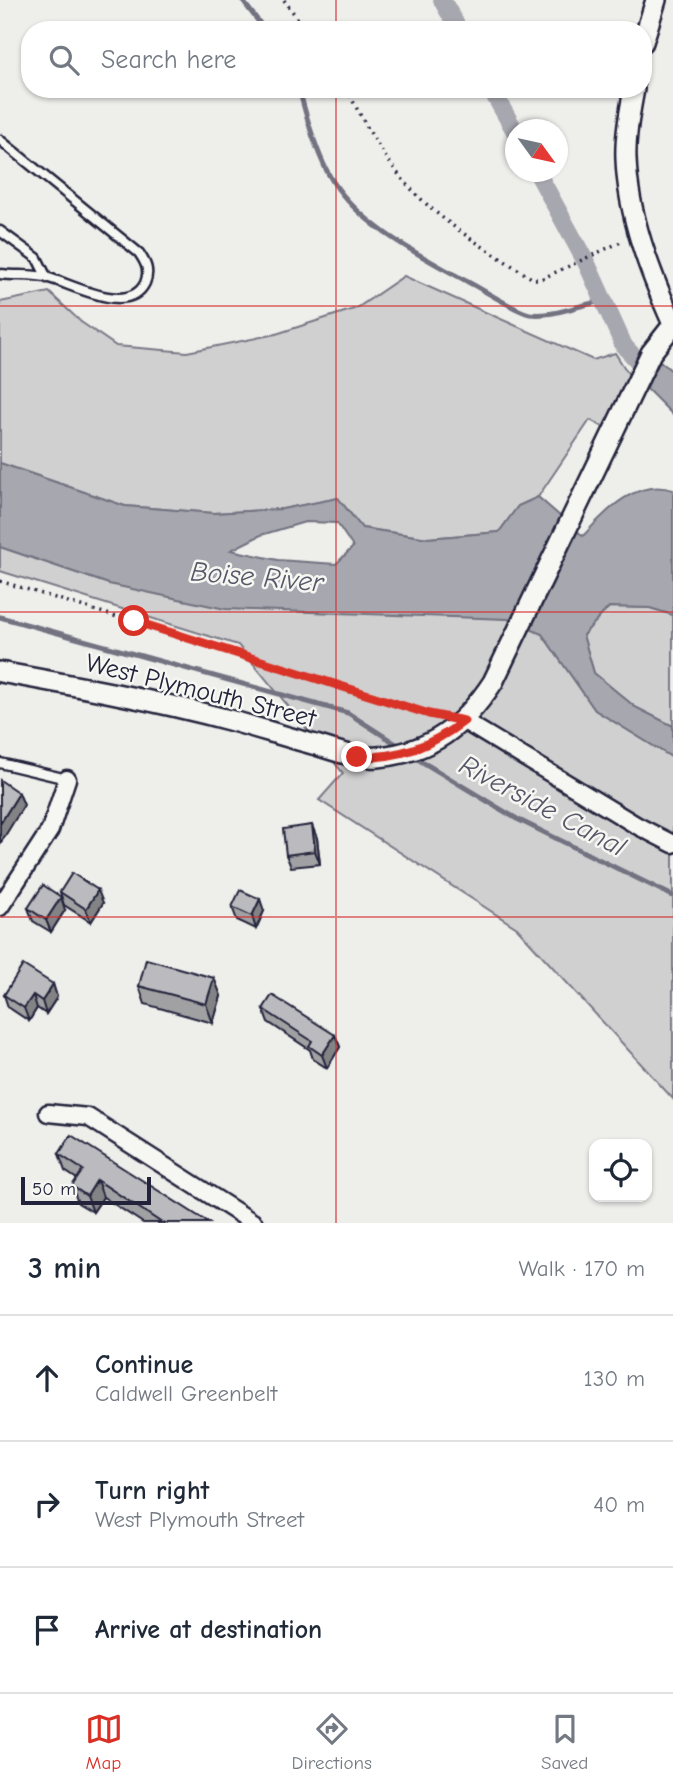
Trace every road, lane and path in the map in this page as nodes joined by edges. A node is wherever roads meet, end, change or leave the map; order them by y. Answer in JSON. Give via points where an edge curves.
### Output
{"nodes":[{"id":1,"x":284,"y":0,"type":"edge"},
{"id":2,"x":656,"y":0,"type":"edge"},
{"id":3,"x":299,"y":21,"type":"edge"},
{"id":4,"x":650,"y":21,"type":"edge"},
{"id":5,"x":351,"y":98,"type":"edge"},
{"id":6,"x":633,"y":98,"type":"edge"},
{"id":7,"x":0,"y":140,"type":"edge"},
{"id":8,"x":0,"y":231,"type":"edge"},
{"id":9,"x":605,"y":250,"type":"dead end"},
{"id":10,"x":0,"y":274,"type":"edge"},
{"id":11,"x":47,"y":278,"type":"junction"},
{"id":12,"x":673,"y":324,"type":"edge"},
{"id":13,"x":0,"y":581,"type":"edge"},
{"id":14,"x":0,"y":672,"type":"edge"},
{"id":15,"x":464,"y":721,"type":"junction"},
{"id":16,"x":0,"y":763,"type":"edge"},
{"id":17,"x":67,"y":779,"type":"joint"},
{"id":18,"x":673,"y":844,"type":"edge"},
{"id":19,"x":0,"y":907,"type":"edge"},
{"id":20,"x":48,"y":1113,"type":"dead end"},
{"id":21,"x":254,"y":1223,"type":"edge"}],
"edges":[{"from":1,"to":3,"type":"path"},
{"from":2,"to":4,"type":"street"},
{"from":5,"to":9,"type":"path","via":[[364,124],[415,193],[476,242],[533,279]]},
{"from":6,"to":12,"type":"street","via":[[626,157],[631,197],[645,253]]},
{"from":7,"to":11,"type":"lane","via":[[139,253],[148,275],[143,287],[119,299]]},
{"from":8,"to":11,"type":"lane","via":[[37,258]]},
{"from":10,"to":11,"type":"lane"},
{"from":12,"to":15,"type":"street","name":"West Plymouth Street","via":[[651,353],[493,682]]},
{"from":13,"to":15,"type":"path","via":[[417,711]]},
{"from":14,"to":15,"type":"street","name":"West Plymouth Street","via":[[215,717],[357,757],[377,758],[416,749],[441,739]]},
{"from":15,"to":18,"type":"street"},
{"from":16,"to":17,"type":"lane"},
{"from":17,"to":19,"type":"street","via":[[50,830]]},
{"from":20,"to":21,"type":"street","via":[[88,1117]]}]}
